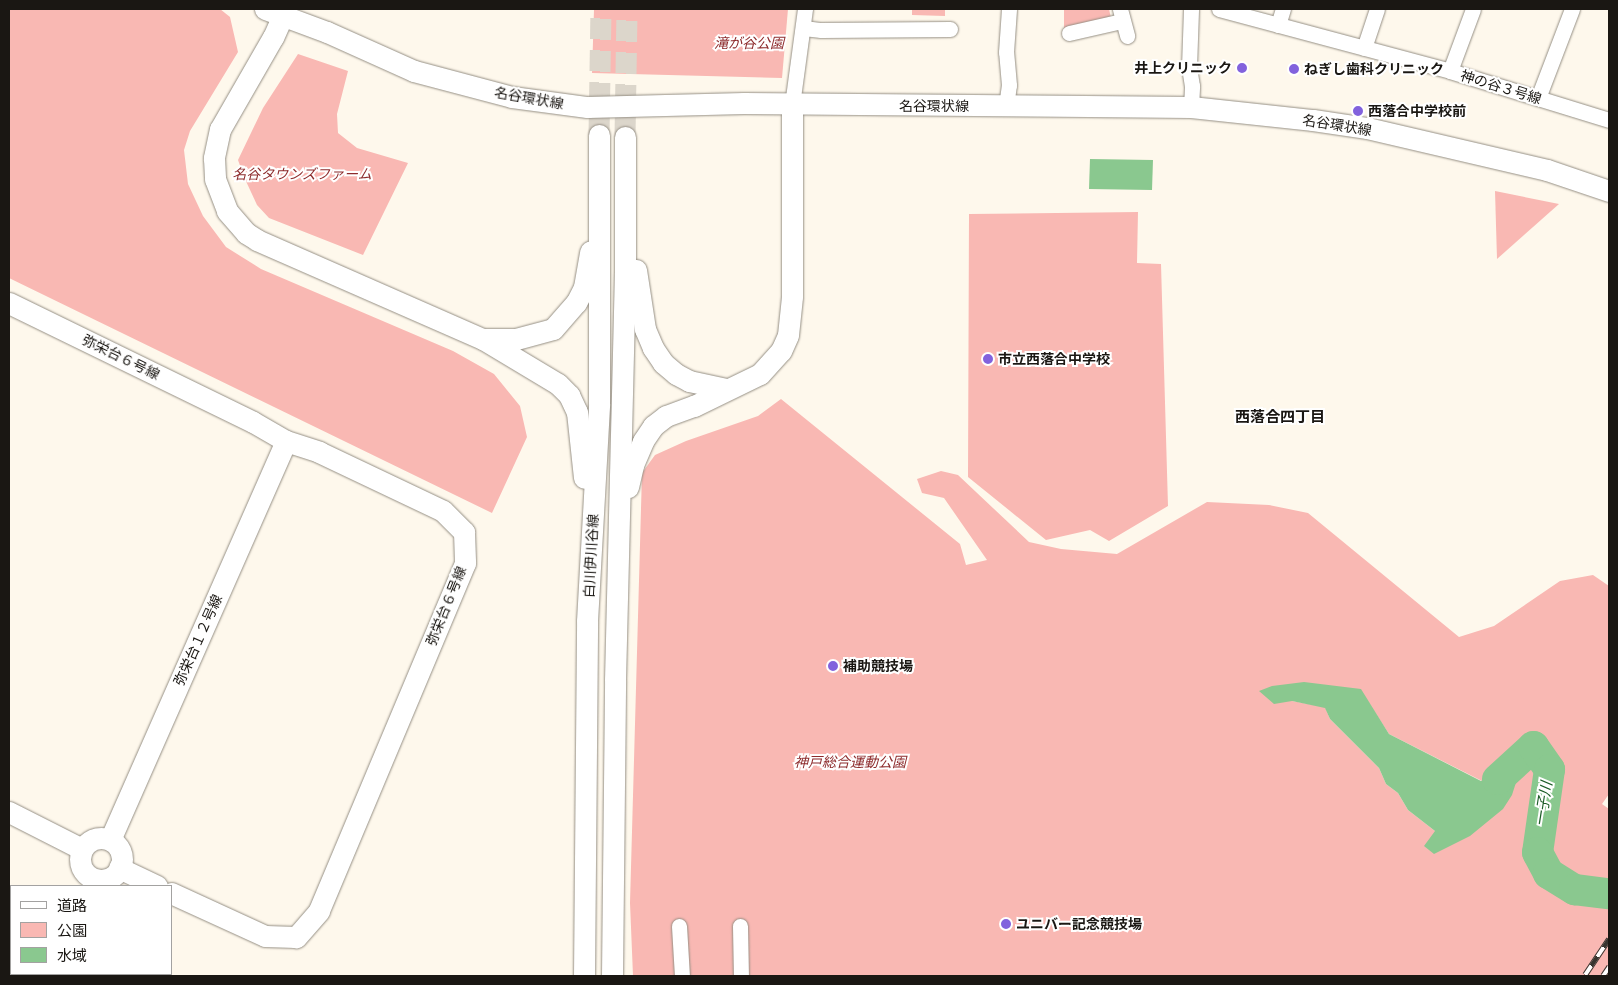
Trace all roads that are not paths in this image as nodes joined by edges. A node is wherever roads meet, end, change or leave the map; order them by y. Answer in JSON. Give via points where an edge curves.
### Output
{"nodes":[{"id":1,"x":805,"y":9,"type":"edge"},
{"id":2,"x":1008,"y":9,"type":"edge"},
{"id":3,"x":1191,"y":9,"type":"edge"},
{"id":4,"x":1219,"y":9,"type":"edge"},
{"id":5,"x":1283,"y":9,"type":"edge"},
{"id":6,"x":1377,"y":9,"type":"edge"},
{"id":7,"x":1472,"y":9,"type":"edge"},
{"id":8,"x":1572,"y":9,"type":"edge"},
{"id":9,"x":277,"y":11,"type":"edge"},
{"id":10,"x":1121,"y":15,"type":"edge"},
{"id":11,"x":1278,"y":25,"type":"junction"},
{"id":12,"x":804,"y":28,"type":"junction"},
{"id":13,"x":950,"y":29,"type":"dead end"},
{"id":14,"x":1069,"y":33,"type":"dead end"},
{"id":15,"x":1127,"y":36,"type":"dead end"},
{"id":16,"x":1364,"y":48,"type":"junction"},
{"id":17,"x":1450,"y":71,"type":"junction"},
{"id":18,"x":1538,"y":98,"type":"junction"},
{"id":19,"x":792,"y":105,"type":"junction"},
{"id":20,"x":1006,"y":106,"type":"junction"},
{"id":21,"x":1191,"y":107,"type":"junction"},
{"id":22,"x":1609,"y":120,"type":"edge"},
{"id":23,"x":599,"y":135,"type":"tunnel mouth"},
{"id":24,"x":625,"y":137,"type":"tunnel mouth"},
{"id":25,"x":625,"y":173,"type":"junction"},
{"id":26,"x":1609,"y":191,"type":"edge"},
{"id":27,"x":599,"y":210,"type":"junction"},
{"id":28,"x":9,"y":303,"type":"edge"},
{"id":29,"x":483,"y":339,"type":"junction"},
{"id":30,"x":726,"y":389,"type":"junction"},
{"id":31,"x":286,"y":441,"type":"junction"},
{"id":32,"x":618,"y":536,"type":"junction"},
{"id":33,"x":590,"y":558,"type":"junction"},
{"id":34,"x":9,"y":812,"type":"edge"},
{"id":35,"x":110,"y":840,"type":"junction"},
{"id":36,"x":82,"y":849,"type":"junction"},
{"id":37,"x":119,"y":868,"type":"junction"},
{"id":38,"x":91,"y":882,"type":"edge"},
{"id":39,"x":156,"y":885,"type":"edge"},
{"id":40,"x":172,"y":893,"type":"edge"},
{"id":41,"x":679,"y":926,"type":"dead end"},
{"id":42,"x":740,"y":926,"type":"dead end"},
{"id":43,"x":584,"y":976,"type":"edge"},
{"id":44,"x":612,"y":976,"type":"edge"},
{"id":45,"x":682,"y":976,"type":"edge"},
{"id":46,"x":741,"y":976,"type":"edge"}],
"edges":[{"from":1,"to":12,"type":"street"},
{"from":2,"to":20,"type":"street","via":[[1006,52],[1009,85]]},
{"from":3,"to":21,"type":"street"},
{"from":4,"to":11,"type":"street","name":"神の谷３号線"},
{"from":5,"to":11,"type":"street"},
{"from":6,"to":16,"type":"street"},
{"from":7,"to":17,"type":"street"},
{"from":8,"to":18,"type":"street"},
{"from":9,"to":19,"type":"street","name":"名谷環状線","via":[[414,71],[512,97],[587,107]]},
{"from":9,"to":29,"type":"street","via":[[273,37],[220,129],[214,158],[215,179],[227,211],[257,240]]},
{"from":10,"to":14,"type":"street"},
{"from":10,"to":15,"type":"street"},
{"from":11,"to":16,"type":"street","name":"神の谷３号線"},
{"from":12,"to":13,"type":"street"},
{"from":12,"to":19,"type":"street"},
{"from":16,"to":17,"type":"street","name":"神の谷３号線"},
{"from":17,"to":18,"type":"street","name":"神の谷３号線"},
{"from":18,"to":22,"type":"street","name":"神の谷３号線"},
{"from":19,"to":20,"type":"street","name":"名谷環状線"},
{"from":19,"to":30,"type":"street","via":[[792,296],[788,335],[781,351],[760,374]]},
{"from":20,"to":21,"type":"street","name":"名谷環状線"},
{"from":21,"to":26,"type":"street","name":"名谷環状線","via":[[1367,128],[1547,170]]},
{"from":23,"to":27,"type":"street","name":"白川伊川谷線"},
{"from":24,"to":25,"type":"street","name":"白川伊川谷線"},
{"from":25,"to":30,"type":"street","via":[[638,293],[645,329],[653,348],[676,374],[689,381]]},
{"from":25,"to":32,"type":"street","name":"白川伊川谷線"},
{"from":27,"to":29,"type":"street","via":[[584,287],[566,316],[553,329],[532,335],[516,339]]},
{"from":27,"to":33,"type":"street","name":"白川伊川谷線","via":[[599,403]]},
{"from":28,"to":31,"type":"street","name":"弥栄台６号線"},
{"from":29,"to":33,"type":"street","via":[[558,384],[569,395],[577,412],[582,441]]},
{"from":30,"to":32,"type":"street","via":[[666,416],[653,426],[633,464]]},
{"from":31,"to":35,"type":"street","name":"弥栄台１２号線"},
{"from":31,"to":40,"type":"street","name":"弥栄台６号線","via":[[319,452],[443,512],[464,532],[465,562],[319,911],[296,937],[265,936]]},
{"from":32,"to":44,"type":"street","name":"白川伊川谷線"},
{"from":33,"to":43,"type":"street","name":"白川伊川谷線"},
{"from":34,"to":36,"type":"street"},
{"from":35,"to":36,"type":"street","via":[[94,838]]},
{"from":35,"to":37,"type":"street","via":[[121,853]]},
{"from":36,"to":38,"type":"street","via":[[80,860]]},
{"from":37,"to":38,"type":"street","via":[[108,878]]},
{"from":37,"to":39,"type":"street"},
{"from":41,"to":45,"type":"street"},
{"from":42,"to":46,"type":"street"}]}
